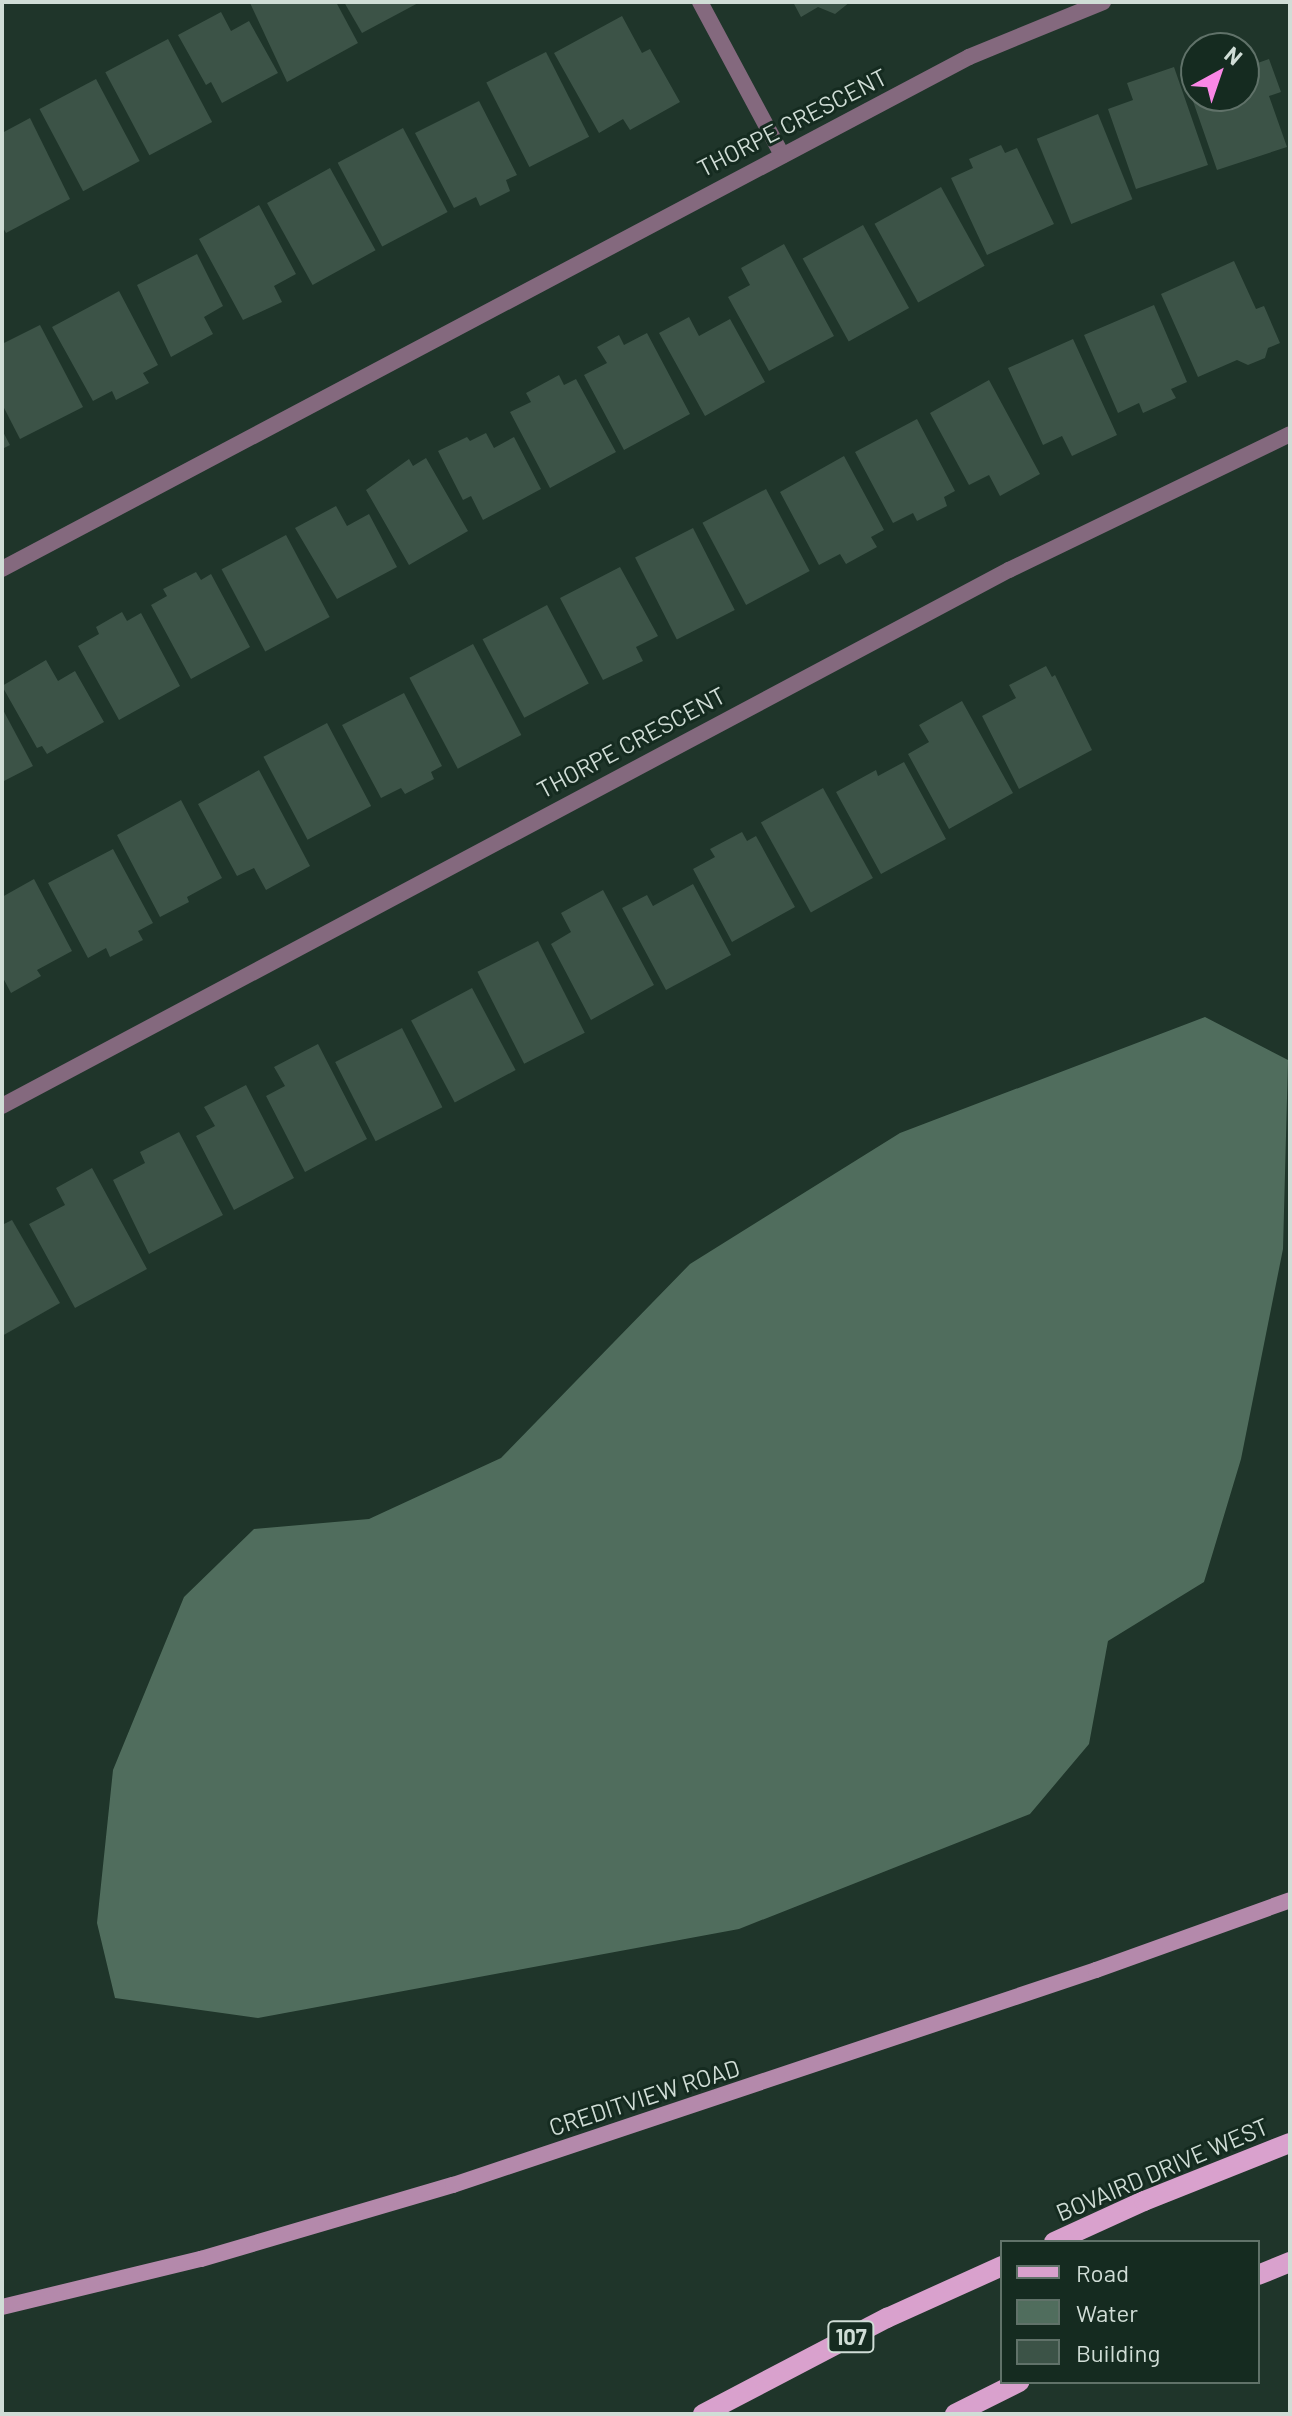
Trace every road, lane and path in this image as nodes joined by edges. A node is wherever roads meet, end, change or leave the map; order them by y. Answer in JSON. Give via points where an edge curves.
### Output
{"nodes":[{"id":1,"x":700,"y":2,"type":"edge"},
{"id":2,"x":1103,"y":2,"type":"edge"},
{"id":3,"x":782,"y":155,"type":"junction"},
{"id":4,"x":1290,"y":434,"type":"edge"},
{"id":5,"x":2,"y":569,"type":"edge"},
{"id":6,"x":2,"y":1106,"type":"edge"},
{"id":7,"x":1290,"y":1900,"type":"edge"},
{"id":8,"x":1290,"y":2143,"type":"edge"},
{"id":9,"x":1058,"y":2240,"type":"edge"},
{"id":10,"x":1290,"y":2262,"type":"edge"},
{"id":11,"x":1000,"y":2267,"type":"edge"},
{"id":12,"x":1260,"y":2274,"type":"edge"},
{"id":13,"x":2,"y":2307,"type":"edge"},
{"id":14,"x":1015,"y":2384,"type":"edge"},
{"id":15,"x":703,"y":2414,"type":"edge"},
{"id":16,"x":955,"y":2414,"type":"edge"}],
"edges":[{"from":1,"to":3,"type":"street"},
{"from":2,"to":3,"type":"street","name":"THORPE CRESCENT","via":[[969,57]]},
{"from":3,"to":5,"type":"street","name":"THORPE CRESCENT"},
{"from":4,"to":6,"type":"street","name":"THORPE CRESCENT","via":[[1009,570]]},
{"from":7,"to":13,"type":"street","name":"CREDITVIEW ROAD","via":[[440,2189],[201,2259]]},
{"from":8,"to":9,"type":"main road","name":"BOVAIRD DRIVE WEST"},
{"from":10,"to":12,"type":"main road"},
{"from":11,"to":15,"type":"main road","number":"107","via":[[887,2318]]},
{"from":14,"to":16,"type":"main road"}]}
